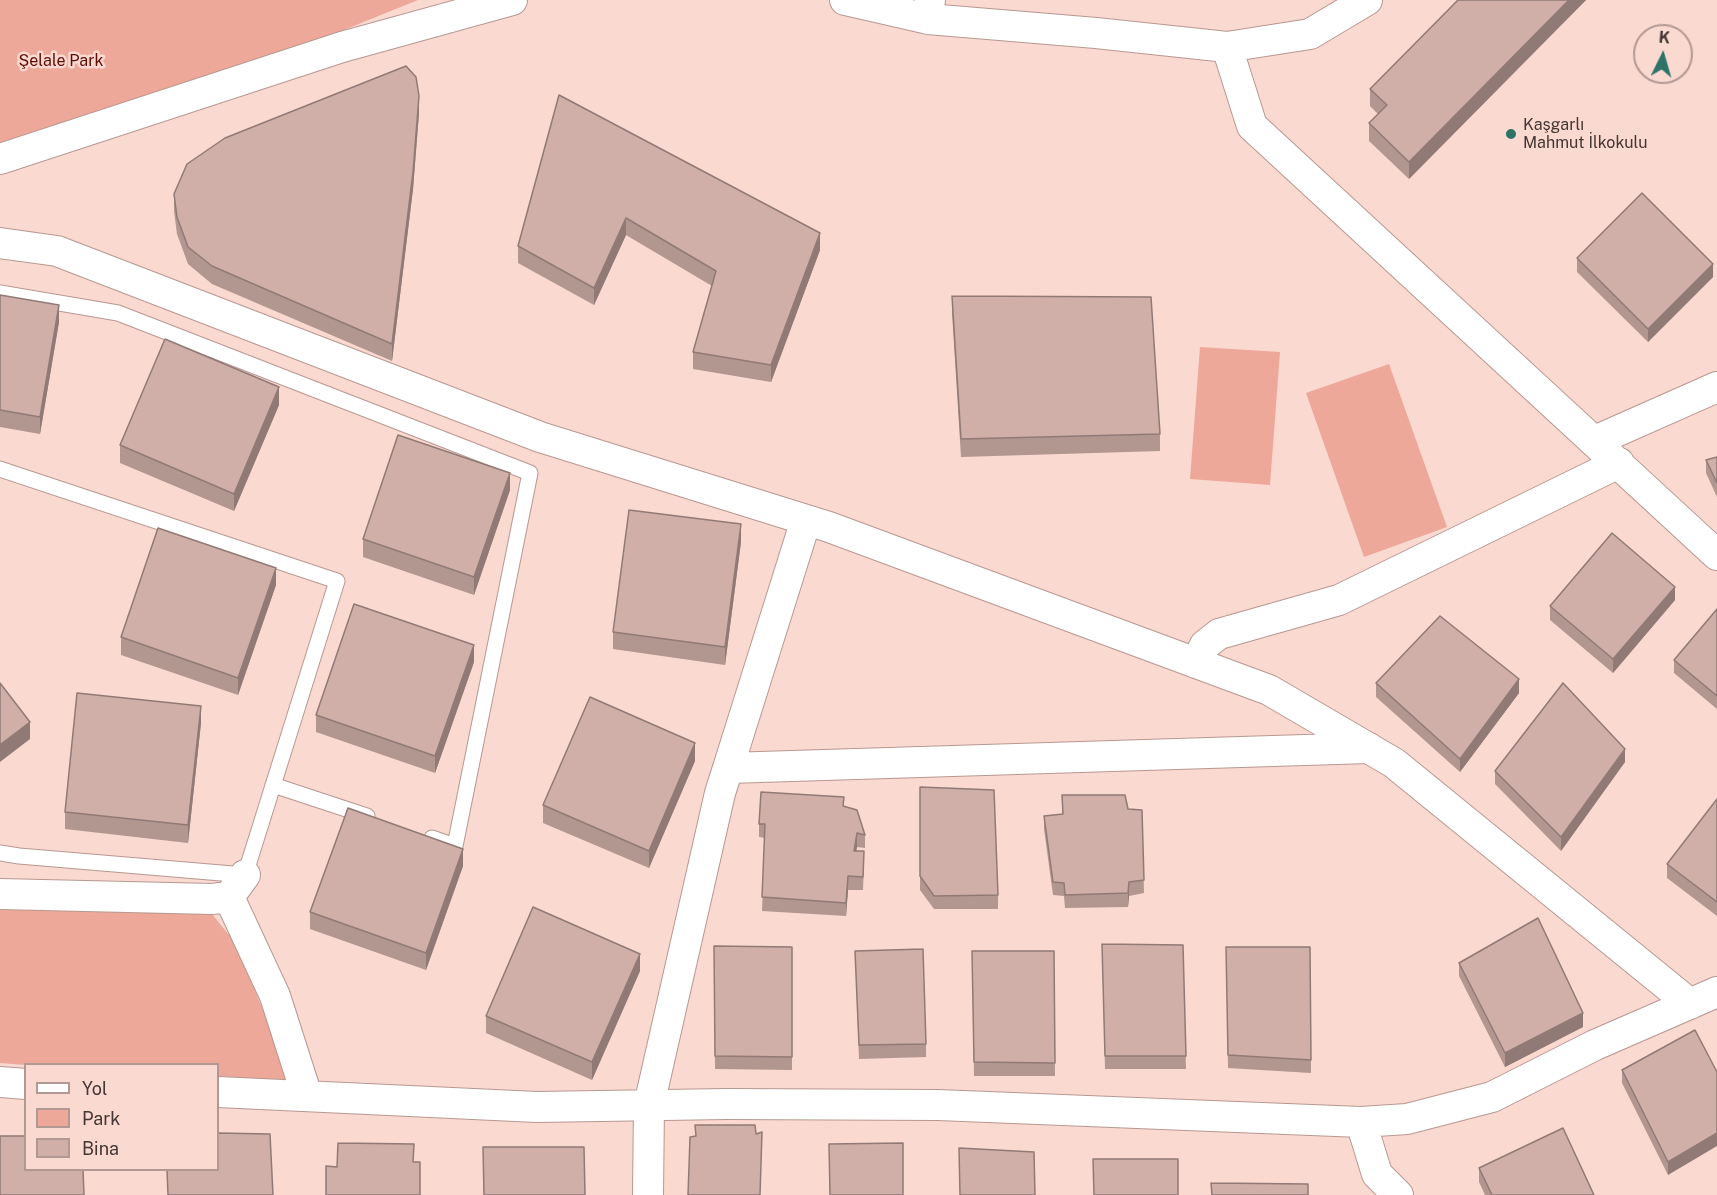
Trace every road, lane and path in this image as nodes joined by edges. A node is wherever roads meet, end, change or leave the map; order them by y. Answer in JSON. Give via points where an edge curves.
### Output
{"nodes":[{"id":1,"x":512,"y":0,"type":"edge"},
{"id":2,"x":845,"y":0,"type":"edge"},
{"id":3,"x":1367,"y":0,"type":"edge"},
{"id":4,"x":929,"y":10,"type":"edge"},
{"id":5,"x":1227,"y":47,"type":"junction"},
{"id":6,"x":0,"y":159,"type":"edge"},
{"id":7,"x":0,"y":243,"type":"edge"},
{"id":8,"x":0,"y":294,"type":"edge"},
{"id":9,"x":1717,"y":387,"type":"edge"},
{"id":10,"x":1595,"y":441,"type":"junction"},
{"id":11,"x":1619,"y":464,"type":"junction"},
{"id":12,"x":0,"y":469,"type":"edge"},
{"id":13,"x":806,"y":520,"type":"junction"},
{"id":14,"x":1717,"y":555,"type":"edge"},
{"id":15,"x":1196,"y":663,"type":"junction"},
{"id":16,"x":1369,"y":748,"type":"junction"},
{"id":17,"x":728,"y":768,"type":"junction"},
{"id":18,"x":273,"y":785,"type":"junction"},
{"id":19,"x":380,"y":821,"type":"edge"},
{"id":20,"x":423,"y":835,"type":"edge"},
{"id":21,"x":0,"y":853,"type":"edge"},
{"id":22,"x":237,"y":886,"type":"junction"},
{"id":23,"x":0,"y":894,"type":"edge"},
{"id":24,"x":1717,"y":992,"type":"edge"},
{"id":25,"x":1690,"y":1004,"type":"junction"},
{"id":26,"x":0,"y":1082,"type":"edge"},
{"id":27,"x":24,"y":1084,"type":"edge"},
{"id":28,"x":219,"y":1092,"type":"edge"},
{"id":29,"x":307,"y":1096,"type":"junction"},
{"id":30,"x":649,"y":1105,"type":"junction"},
{"id":31,"x":1361,"y":1122,"type":"junction"},
{"id":32,"x":648,"y":1195,"type":"edge"},
{"id":33,"x":1398,"y":1195,"type":"edge"}],
"edges":[{"from":1,"to":6,"type":"street","via":[[342,47]]},
{"from":2,"to":4,"type":"street"},
{"from":3,"to":5,"type":"street","via":[[1310,34]]},
{"from":4,"to":5,"type":"street"},
{"from":5,"to":10,"type":"street","via":[[1252,126]]},
{"from":7,"to":13,"type":"street","via":[[57,251],[540,437]]},
{"from":8,"to":20,"type":"lane","via":[[118,313],[530,473],[455,846]]},
{"from":9,"to":10,"type":"street"},
{"from":10,"to":11,"type":"street"},
{"from":11,"to":14,"type":"street"},
{"from":11,"to":15,"type":"street","via":[[1339,600],[1219,634],[1205,645]]},
{"from":12,"to":18,"type":"lane","via":[[337,581]]},
{"from":13,"to":15,"type":"street"},
{"from":13,"to":17,"type":"street"},
{"from":15,"to":16,"type":"street","via":[[1269,690]]},
{"from":16,"to":17,"type":"street"},
{"from":16,"to":25,"type":"street","via":[[1394,763]]},
{"from":17,"to":30,"type":"street"},
{"from":18,"to":19,"type":"lane"},
{"from":18,"to":22,"type":"lane"},
{"from":21,"to":22,"type":"lane"},
{"from":22,"to":23,"type":"street","via":[[212,899]]},
{"from":22,"to":29,"type":"street"},
{"from":24,"to":25,"type":"street"},
{"from":25,"to":31,"type":"street","via":[[1595,1045],[1492,1097],[1407,1119]]},
{"from":26,"to":27,"type":"street"},
{"from":28,"to":29,"type":"street"},
{"from":29,"to":30,"type":"street","via":[[537,1107]]},
{"from":30,"to":31,"type":"street","via":[[938,1106]]},
{"from":30,"to":32,"type":"street"},
{"from":31,"to":33,"type":"street","via":[[1377,1174]]}]}
